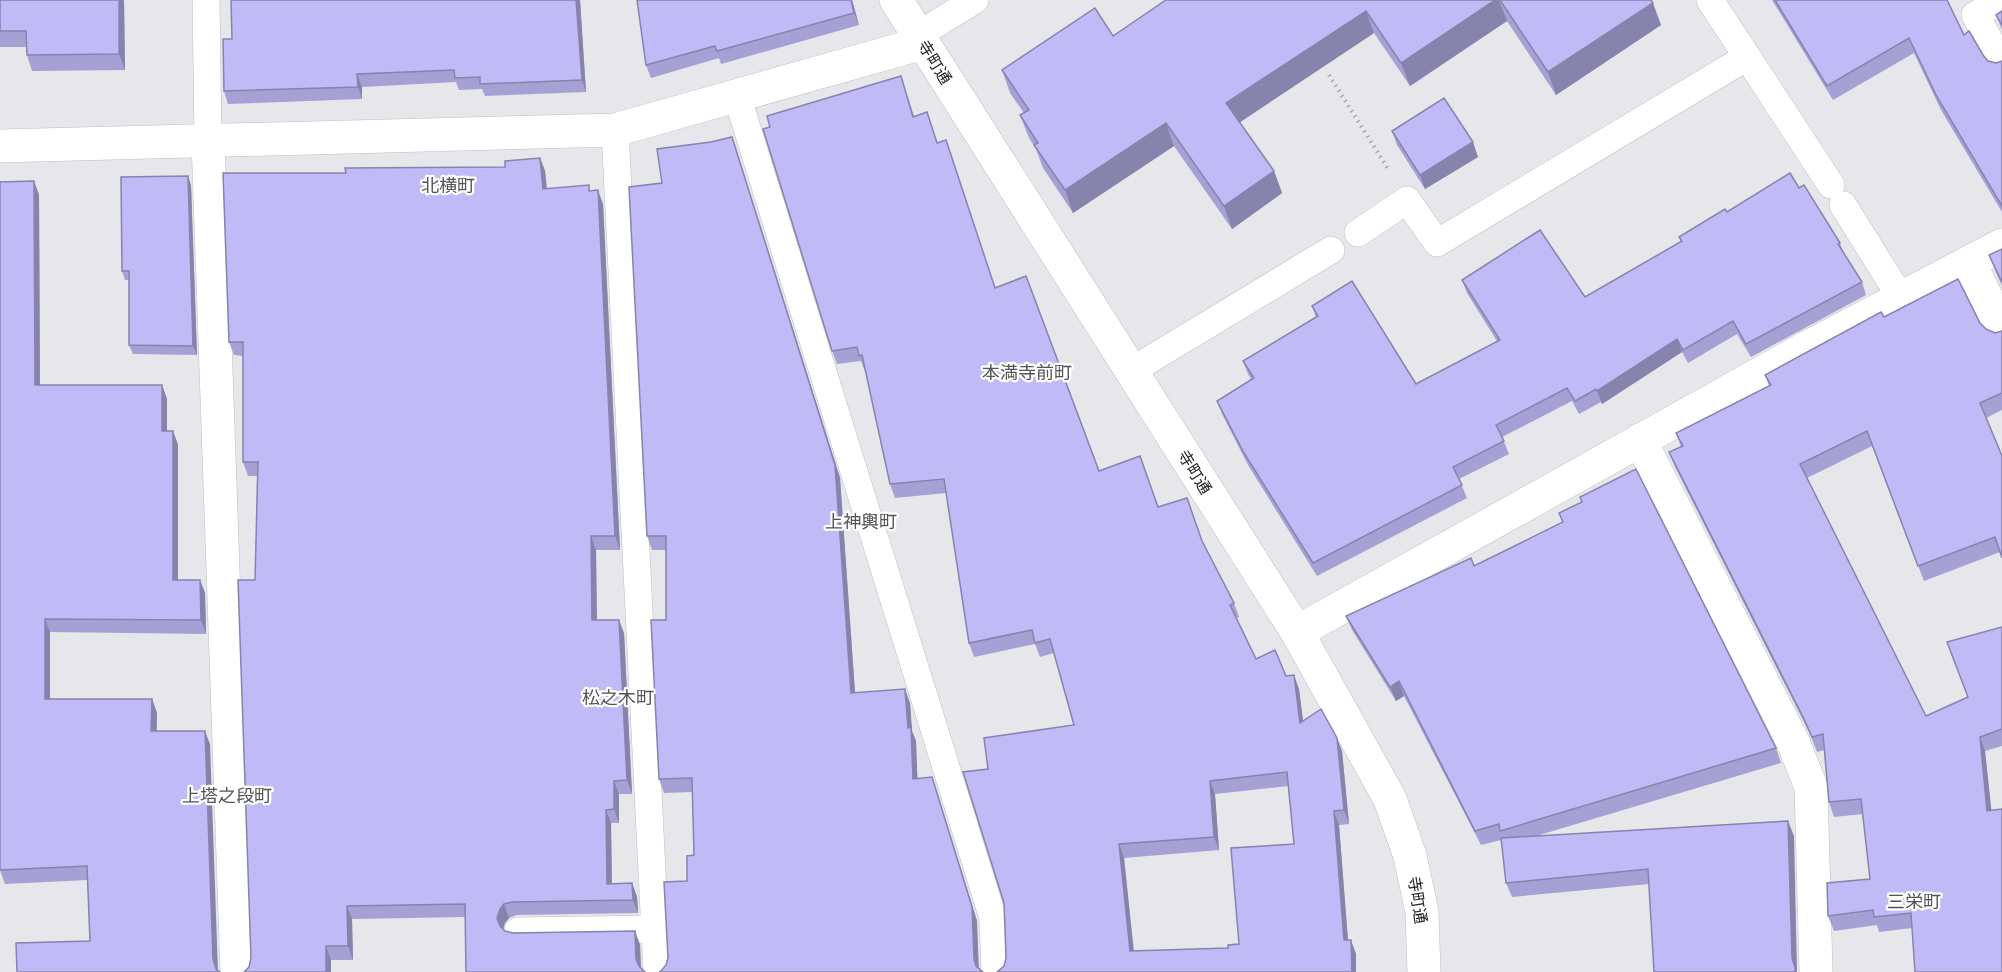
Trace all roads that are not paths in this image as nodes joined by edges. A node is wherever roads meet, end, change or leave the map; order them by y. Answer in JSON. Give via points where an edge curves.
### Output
{"nodes":[{"id":1,"x":206,"y":0,"type":"edge"},
{"id":2,"x":897,"y":0,"type":"edge"},
{"id":3,"x":975,"y":0,"type":"edge"},
{"id":4,"x":1710,"y":0,"type":"edge"},
{"id":5,"x":2002,"y":0,"type":"edge"},
{"id":6,"x":921,"y":39,"type":"junction"},
{"id":7,"x":1747,"y":57,"type":"junction"},
{"id":8,"x":2002,"y":62,"type":"edge"},
{"id":9,"x":737,"y":96,"type":"junction"},
{"id":10,"x":615,"y":130,"type":"junction"},
{"id":11,"x":208,"y":140,"type":"junction"},
{"id":12,"x":0,"y":146,"type":"edge"},
{"id":13,"x":1358,"y":233,"type":"dead end"},
{"id":14,"x":2002,"y":245,"type":"edge"},
{"id":15,"x":1331,"y":250,"type":"dead end"},
{"id":16,"x":1969,"y":262,"type":"junction"},
{"id":17,"x":1901,"y":298,"type":"junction"},
{"id":18,"x":2002,"y":329,"type":"edge"},
{"id":19,"x":1131,"y":371,"type":"junction"},
{"id":20,"x":1640,"y":440,"type":"junction"},
{"id":21,"x":1297,"y":632,"type":"junction"},
{"id":22,"x":654,"y":929,"type":"junction"},
{"id":23,"x":518,"y":931,"type":"edge"},
{"id":24,"x":237,"y":972,"type":"edge"},
{"id":25,"x":657,"y":972,"type":"edge"},
{"id":26,"x":995,"y":972,"type":"edge"},
{"id":27,"x":1424,"y":972,"type":"edge"},
{"id":28,"x":1816,"y":972,"type":"edge"}],
"edges":[{"from":1,"to":11,"type":"lane"},
{"from":2,"to":6,"type":"street","name":"寺町通"},
{"from":3,"to":6,"type":"lane"},
{"from":4,"to":7,"type":"lane"},
{"from":5,"to":8,"type":"lane","via":[[1975,15]]},
{"from":6,"to":9,"type":"street"},
{"from":6,"to":19,"type":"street","name":"寺町通"},
{"from":7,"to":13,"type":"lane","via":[[1437,243],[1407,200]]},
{"from":7,"to":17,"type":"lane"},
{"from":9,"to":10,"type":"street"},
{"from":9,"to":26,"type":"lane","via":[[993,918]]},
{"from":10,"to":11,"type":"street"},
{"from":10,"to":22,"type":"lane"},
{"from":11,"to":12,"type":"street"},
{"from":11,"to":24,"type":"street"},
{"from":14,"to":16,"type":"street"},
{"from":15,"to":19,"type":"lane"},
{"from":16,"to":17,"type":"street"},
{"from":16,"to":18,"type":"street"},
{"from":17,"to":20,"type":"street"},
{"from":19,"to":21,"type":"street","name":"寺町通"},
{"from":20,"to":21,"type":"street"},
{"from":20,"to":28,"type":"street","via":[[1793,742],[1811,787]]},
{"from":21,"to":27,"type":"street","name":"寺町通","via":[[1390,799],[1410,856],[1422,912]]},
{"from":22,"to":23,"type":"lane"},
{"from":22,"to":25,"type":"lane"}]}
